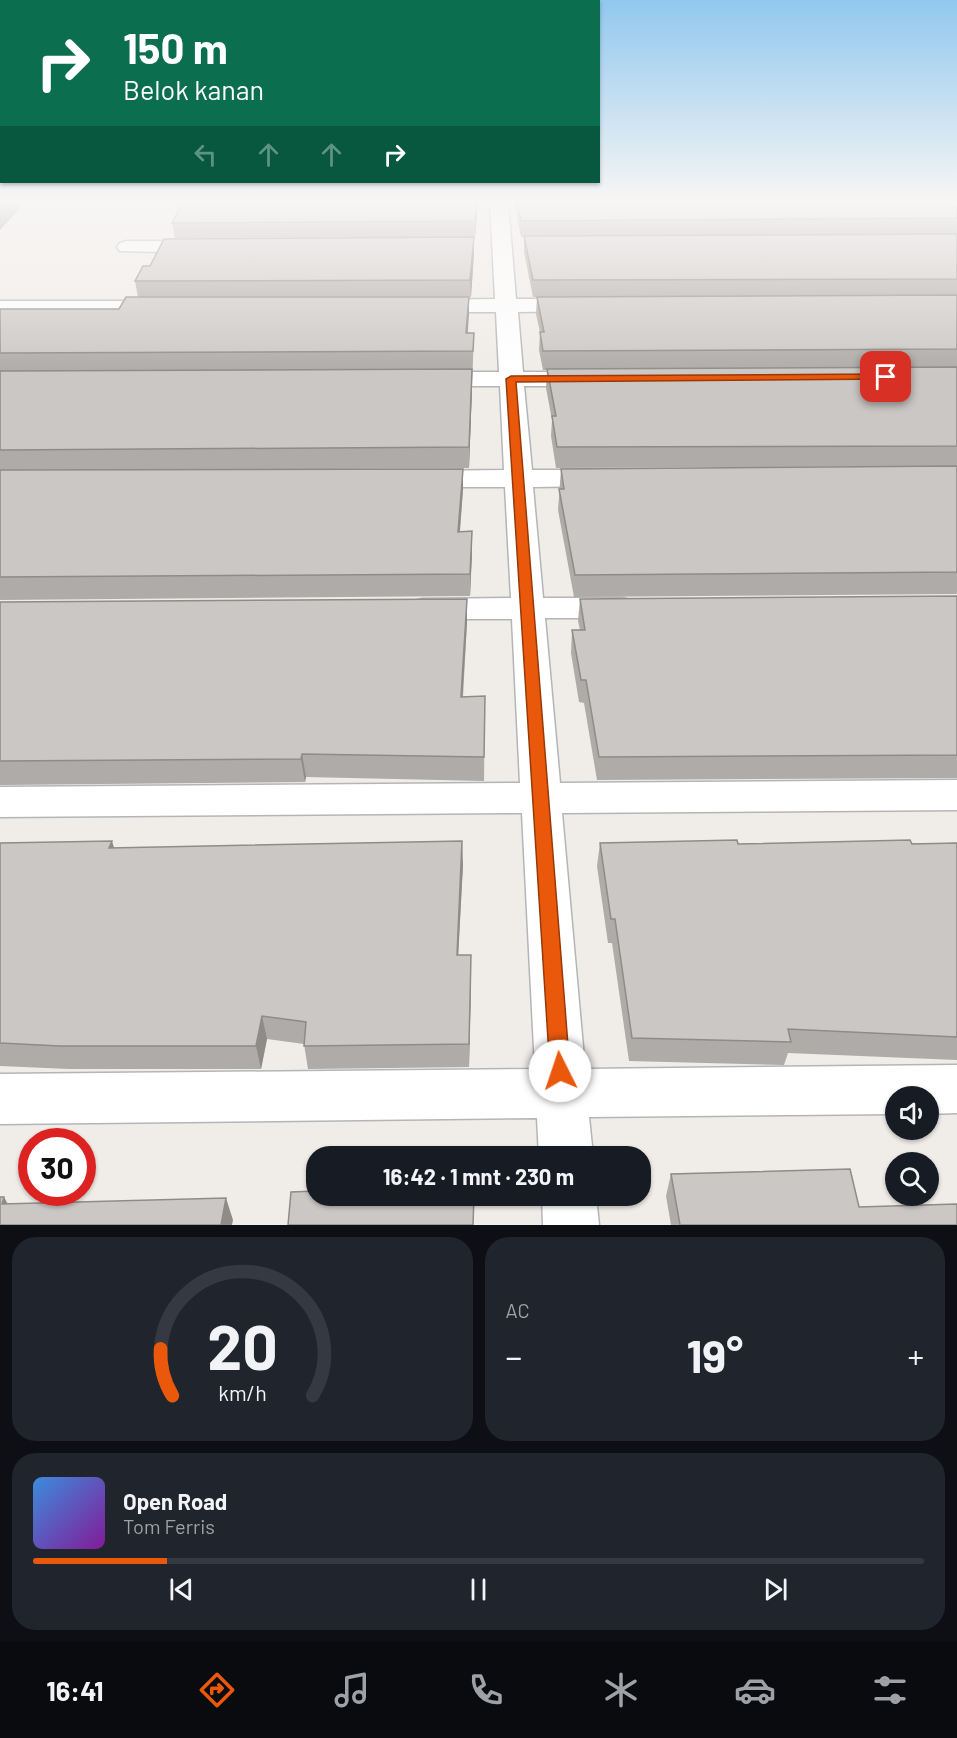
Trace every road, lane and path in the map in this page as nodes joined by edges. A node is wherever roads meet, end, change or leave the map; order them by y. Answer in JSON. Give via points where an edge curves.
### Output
{"nodes":[{"id":1,"x":503,"y":259,"type":"edge"},
{"id":2,"x":601,"y":305,"type":"edge"},
{"id":3,"x":400,"y":306,"type":"edge"},
{"id":4,"x":506,"y":306,"type":"junction"},
{"id":5,"x":188,"y":307,"type":"edge"},
{"id":6,"x":0,"y":308,"type":"edge"},
{"id":7,"x":616,"y":378,"type":"edge"},
{"id":8,"x":511,"y":379,"type":"junction"},
{"id":9,"x":404,"y":380,"type":"edge"},
{"id":10,"x":518,"y":478,"type":"junction"},
{"id":11,"x":625,"y":478,"type":"edge"},
{"id":12,"x":389,"y":479,"type":"edge"},
{"id":13,"x":647,"y":608,"type":"edge"},
{"id":14,"x":528,"y":609,"type":"junction"},
{"id":15,"x":396,"y":610,"type":"edge"},
{"id":16,"x":957,"y":795,"type":"edge"},
{"id":17,"x":541,"y":798,"type":"junction"},
{"id":18,"x":0,"y":802,"type":"edge"},
{"id":19,"x":957,"y":1089,"type":"edge"},
{"id":20,"x":562,"y":1094,"type":"junction"},
{"id":21,"x":0,"y":1099,"type":"edge"},
{"id":22,"x":565,"y":1146,"type":"edge"},
{"id":23,"x":570,"y":1206,"type":"edge"},
{"id":24,"x":571,"y":1225,"type":"edge"}],
"edges":[{"from":1,"to":4,"type":"street"},
{"from":2,"to":4,"type":"street"},
{"from":3,"to":4,"type":"street"},
{"from":4,"to":8,"type":"street"},
{"from":5,"to":6,"type":"street"},
{"from":7,"to":8,"type":"street"},
{"from":8,"to":9,"type":"street"},
{"from":8,"to":10,"type":"street"},
{"from":10,"to":11,"type":"street"},
{"from":10,"to":12,"type":"street"},
{"from":10,"to":14,"type":"street"},
{"from":13,"to":14,"type":"street"},
{"from":14,"to":15,"type":"street"},
{"from":14,"to":17,"type":"street"},
{"from":16,"to":17,"type":"street"},
{"from":17,"to":18,"type":"street"},
{"from":17,"to":20,"type":"street"},
{"from":19,"to":20,"type":"street"},
{"from":20,"to":21,"type":"street"},
{"from":20,"to":22,"type":"street"},
{"from":23,"to":24,"type":"street"}]}
